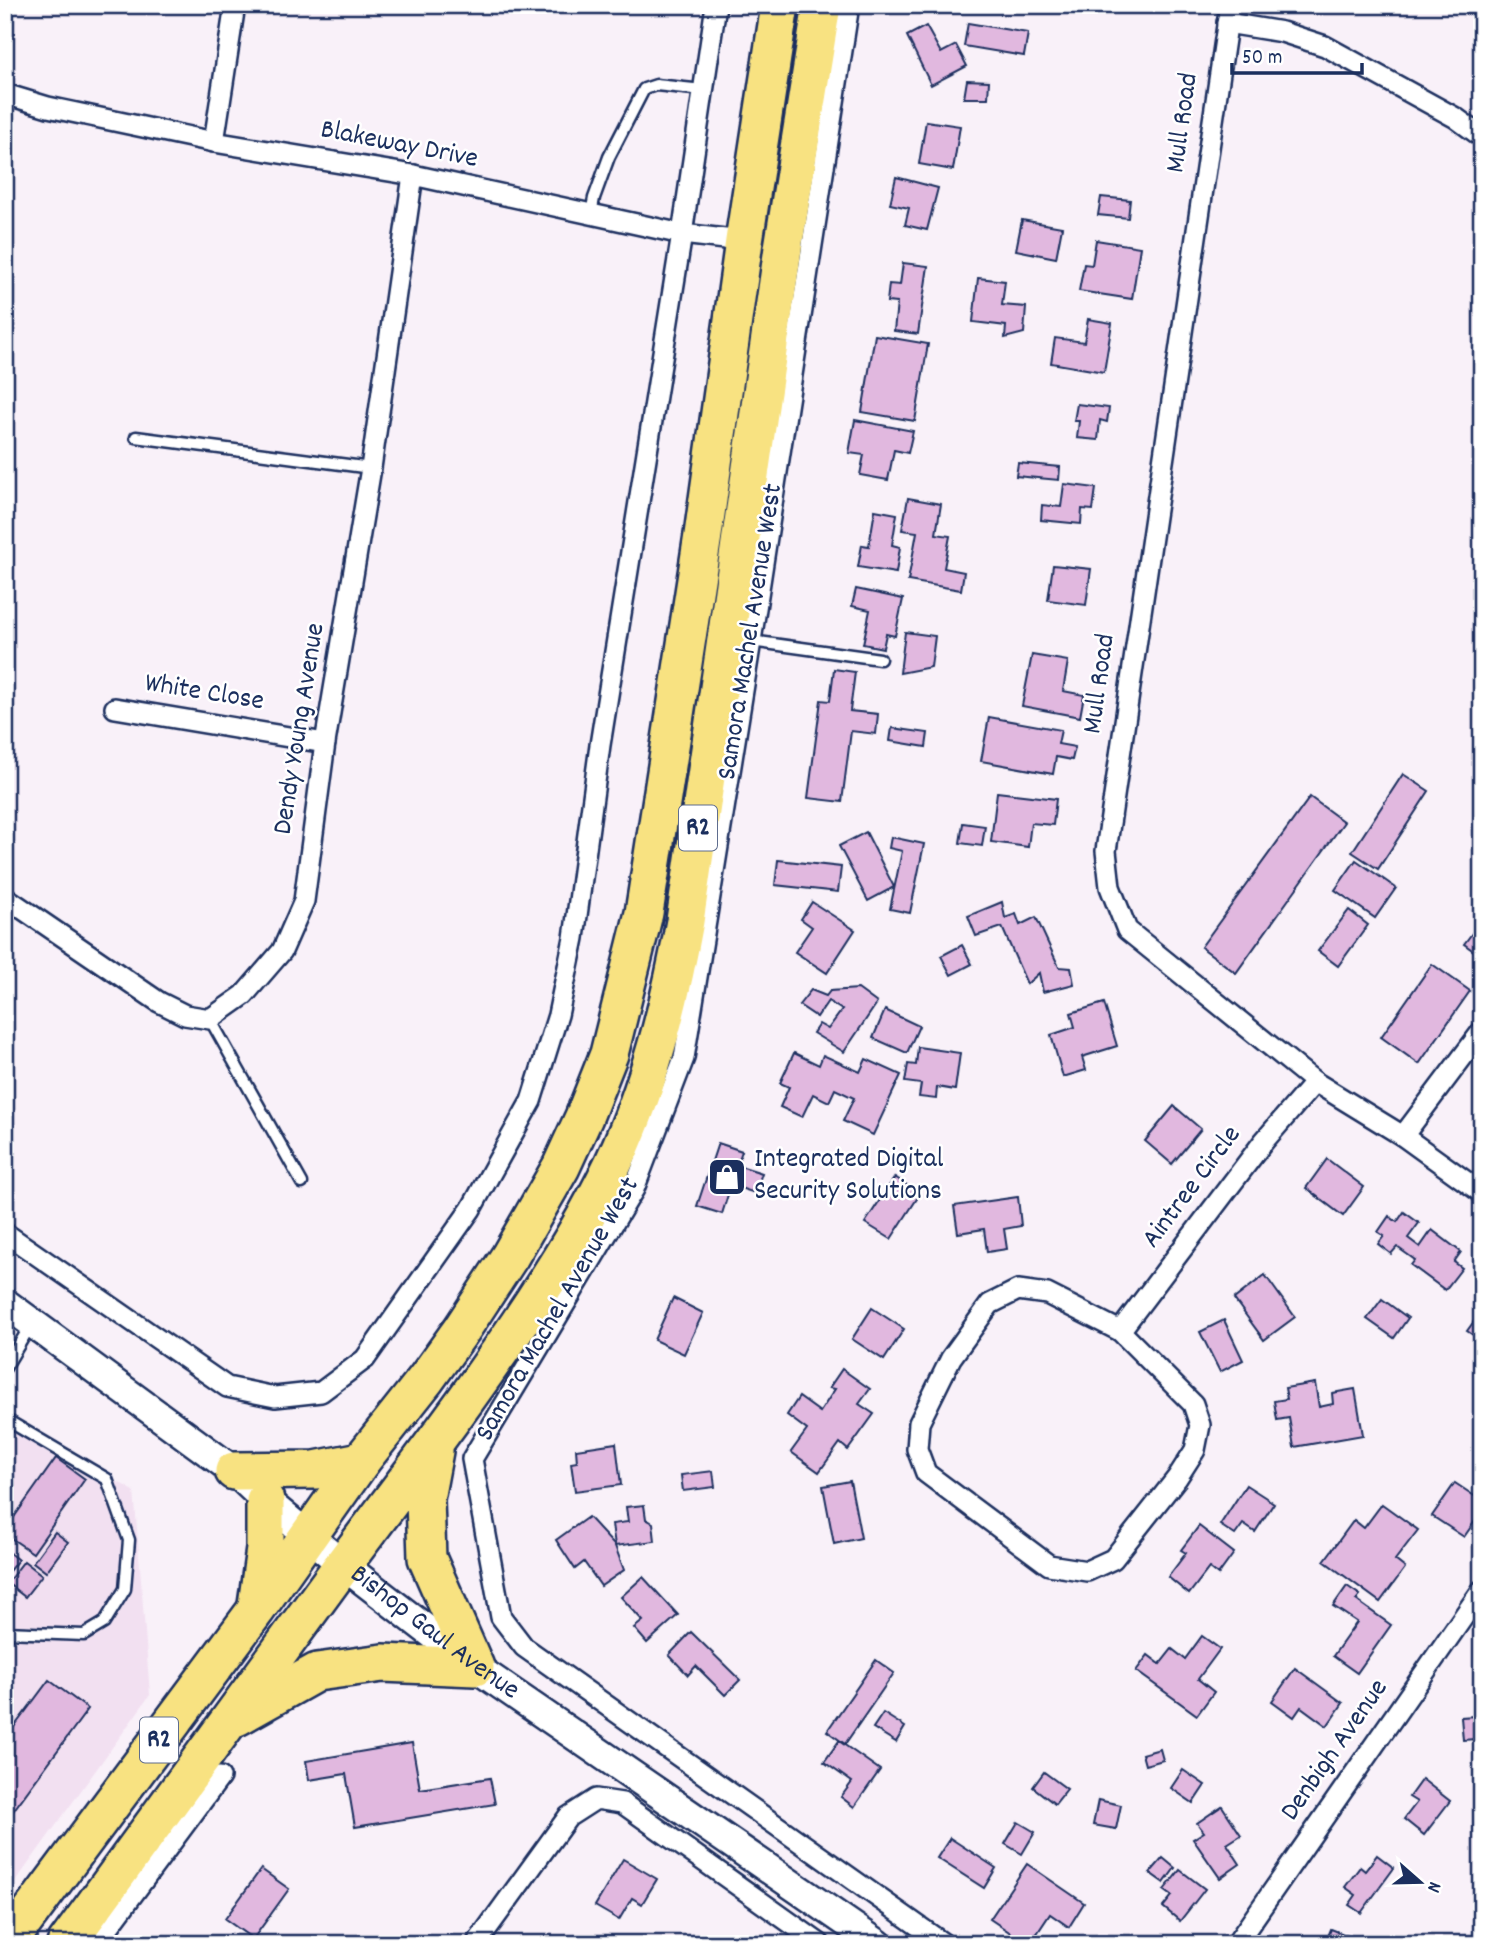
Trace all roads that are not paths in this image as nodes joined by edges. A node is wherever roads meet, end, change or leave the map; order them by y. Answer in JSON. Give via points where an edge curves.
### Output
{"nodes":[{"id":1,"x":235,"y":5,"type":"edge"},
{"id":2,"x":716,"y":5,"type":"edge"},
{"id":3,"x":780,"y":5,"type":"edge"},
{"id":4,"x":822,"y":5,"type":"edge"},
{"id":5,"x":849,"y":5,"type":"edge"},
{"id":6,"x":1228,"y":14,"type":"edge"},
{"id":7,"x":703,"y":90,"type":"junction"},
{"id":8,"x":5,"y":94,"type":"edge"},
{"id":9,"x":1482,"y":137,"type":"edge"},
{"id":10,"x":214,"y":142,"type":"junction"},
{"id":11,"x":413,"y":175,"type":"junction"},
{"id":12,"x":591,"y":214,"type":"junction"},
{"id":13,"x":682,"y":234,"type":"junction"},
{"id":14,"x":744,"y":241,"type":"junction"},
{"id":15,"x":782,"y":248,"type":"junction"},
{"id":16,"x":136,"y":437,"type":"dead end"},
{"id":17,"x":370,"y":468,"type":"junction"},
{"id":18,"x":751,"y":641,"type":"junction"},
{"id":19,"x":880,"y":659,"type":"dead end"},
{"id":20,"x":115,"y":708,"type":"dead end"},
{"id":21,"x":325,"y":743,"type":"junction"},
{"id":22,"x":5,"y":897,"type":"edge"},
{"id":23,"x":210,"y":1019,"type":"junction"},
{"id":24,"x":1482,"y":1031,"type":"edge"},
{"id":25,"x":1315,"y":1082,"type":"junction"},
{"id":26,"x":1404,"y":1136,"type":"junction"},
{"id":27,"x":302,"y":1183,"type":"dead end"},
{"id":28,"x":1482,"y":1193,"type":"edge"},
{"id":29,"x":5,"y":1233,"type":"edge"},
{"id":30,"x":5,"y":1303,"type":"edge"},
{"id":31,"x":32,"y":1323,"type":"junction"},
{"id":32,"x":1120,"y":1331,"type":"junction"},
{"id":33,"x":5,"y":1368,"type":"edge"},
{"id":34,"x":5,"y":1419,"type":"edge"},
{"id":35,"x":435,"y":1443,"type":"junction"},
{"id":36,"x":361,"y":1461,"type":"junction"},
{"id":37,"x":234,"y":1471,"type":"junction"},
{"id":38,"x":265,"y":1500,"type":"junction"},
{"id":39,"x":309,"y":1535,"type":"junction"},
{"id":40,"x":343,"y":1565,"type":"junction"},
{"id":41,"x":1482,"y":1590,"type":"edge"},
{"id":42,"x":256,"y":1610,"type":"junction"},
{"id":43,"x":5,"y":1632,"type":"edge"},
{"id":44,"x":475,"y":1667,"type":"junction"},
{"id":45,"x":227,"y":1723,"type":"junction"},
{"id":46,"x":220,"y":1777,"type":"dead end"},
{"id":47,"x":7,"y":1944,"type":"edge"},
{"id":48,"x":66,"y":1944,"type":"edge"},
{"id":49,"x":96,"y":1944,"type":"edge"},
{"id":50,"x":477,"y":1944,"type":"edge"},
{"id":51,"x":820,"y":1944,"type":"edge"},
{"id":52,"x":877,"y":1944,"type":"edge"},
{"id":53,"x":944,"y":1944,"type":"edge"},
{"id":54,"x":1236,"y":1944,"type":"edge"}],
"edges":[{"from":1,"to":10,"type":"street"},
{"from":2,"to":7,"type":"street"},
{"from":3,"to":14,"type":"highway","number":"R2"},
{"from":4,"to":15,"type":"highway","name":"Samora Machel Avenue West","number":"R2"},
{"from":5,"to":18,"type":"street","name":"Samora Machel Avenue West"},
{"from":6,"to":9,"type":"street","via":[[1325,46]]},
{"from":6,"to":25,"type":"street","name":"Mull Road","via":[[1106,851],[1110,887],[1127,930]]},
{"from":7,"to":12,"type":"lane","via":[[656,85],[644,89],[609,157]]},
{"from":7,"to":13,"type":"street"},
{"from":8,"to":10,"type":"street","name":"Blakeway Drive"},
{"from":10,"to":11,"type":"street","name":"Blakeway Drive"},
{"from":11,"to":12,"type":"street","name":"Blakeway Drive"},
{"from":11,"to":17,"type":"street","name":"Dendy Young Avenue"},
{"from":12,"to":13,"type":"street","name":"Blakeway Drive"},
{"from":13,"to":14,"type":"street","name":"Blakeway Drive"},
{"from":13,"to":29,"type":"street","via":[[600,745],[574,938],[558,1015],[531,1101],[471,1209],[365,1359],[321,1392],[275,1396],[227,1387]]},
{"from":14,"to":15,"type":"street","name":"Blakeway Drive"},
{"from":14,"to":36,"type":"highway","number":"R2","via":[[644,913],[609,1054],[561,1167],[510,1256],[426,1379]]},
{"from":15,"to":35,"type":"highway","name":"Samora Machel Avenue West","number":"R2","via":[[684,921],[674,983],[656,1047],[627,1133],[576,1234]]},
{"from":16,"to":17,"type":"lane"},
{"from":17,"to":21,"type":"street","name":"Dendy Young Avenue"},
{"from":18,"to":19,"type":"lane"},
{"from":18,"to":53,"type":"street","name":"Samora Machel Avenue West","via":[[684,1058],[634,1189],[472,1459],[501,1617],[524,1647]]},
{"from":20,"to":21,"type":"street","name":"White Close"},
{"from":21,"to":23,"type":"street","name":"Dendy Young Avenue","via":[[304,901],[282,951],[244,995]]},
{"from":22,"to":23,"type":"street","via":[[159,1002],[186,1016]]},
{"from":23,"to":27,"type":"lane"},
{"from":24,"to":26,"type":"street"},
{"from":25,"to":26,"type":"street","name":"Mull Road"},
{"from":25,"to":32,"type":"street","name":"Aintree Circle","via":[[1264,1141]]},
{"from":26,"to":28,"type":"street","name":"Mull Road"},
{"from":30,"to":31,"type":"main road","name":"Bishop Gaul Avenue"},
{"from":31,"to":33,"type":"lane"},
{"from":31,"to":37,"type":"main road","name":"Bishop Gaul Avenue"},
{"from":32,"to":32,"type":"street","via":[[1193,1404],[1200,1425],[1195,1450],[1113,1559],[1087,1571],[1049,1565],[926,1473],[917,1449],[919,1423],[950,1358],[990,1304],[1018,1290],[1047,1294]]},
{"from":34,"to":43,"type":"lane","via":[[107,1479],[129,1540],[125,1589],[104,1623],[83,1635]]},
{"from":35,"to":40,"type":"highway","name":"Samora Machel Avenue West","number":"R2"},
{"from":35,"to":44,"type":"highway","via":[[425,1499],[427,1558]]},
{"from":36,"to":37,"type":"highway","via":[[315,1470]]},
{"from":36,"to":39,"type":"highway","number":"R2"},
{"from":37,"to":38,"type":"main road","name":"Bishop Gaul Avenue"},
{"from":38,"to":39,"type":"main road","name":"Bishop Gaul Avenue"},
{"from":38,"to":42,"type":"highway","via":[[265,1549]]},
{"from":39,"to":40,"type":"main road","name":"Bishop Gaul Avenue"},
{"from":39,"to":42,"type":"highway","number":"R2"},
{"from":40,"to":44,"type":"main road","name":"Bishop Gaul Avenue"},
{"from":40,"to":45,"type":"highway","number":"R2"},
{"from":41,"to":54,"type":"street","name":"Denbigh Avenue"},
{"from":42,"to":47,"type":"highway","number":"R2"},
{"from":44,"to":45,"type":"highway","via":[[383,1663],[317,1672]]},
{"from":44,"to":52,"type":"main road","name":"Bishop Gaul Avenue"},
{"from":45,"to":48,"type":"highway","number":"R2"},
{"from":46,"to":49,"type":"street"},
{"from":50,"to":51,"type":"street","via":[[568,1817],[596,1799],[622,1803]]}]}
